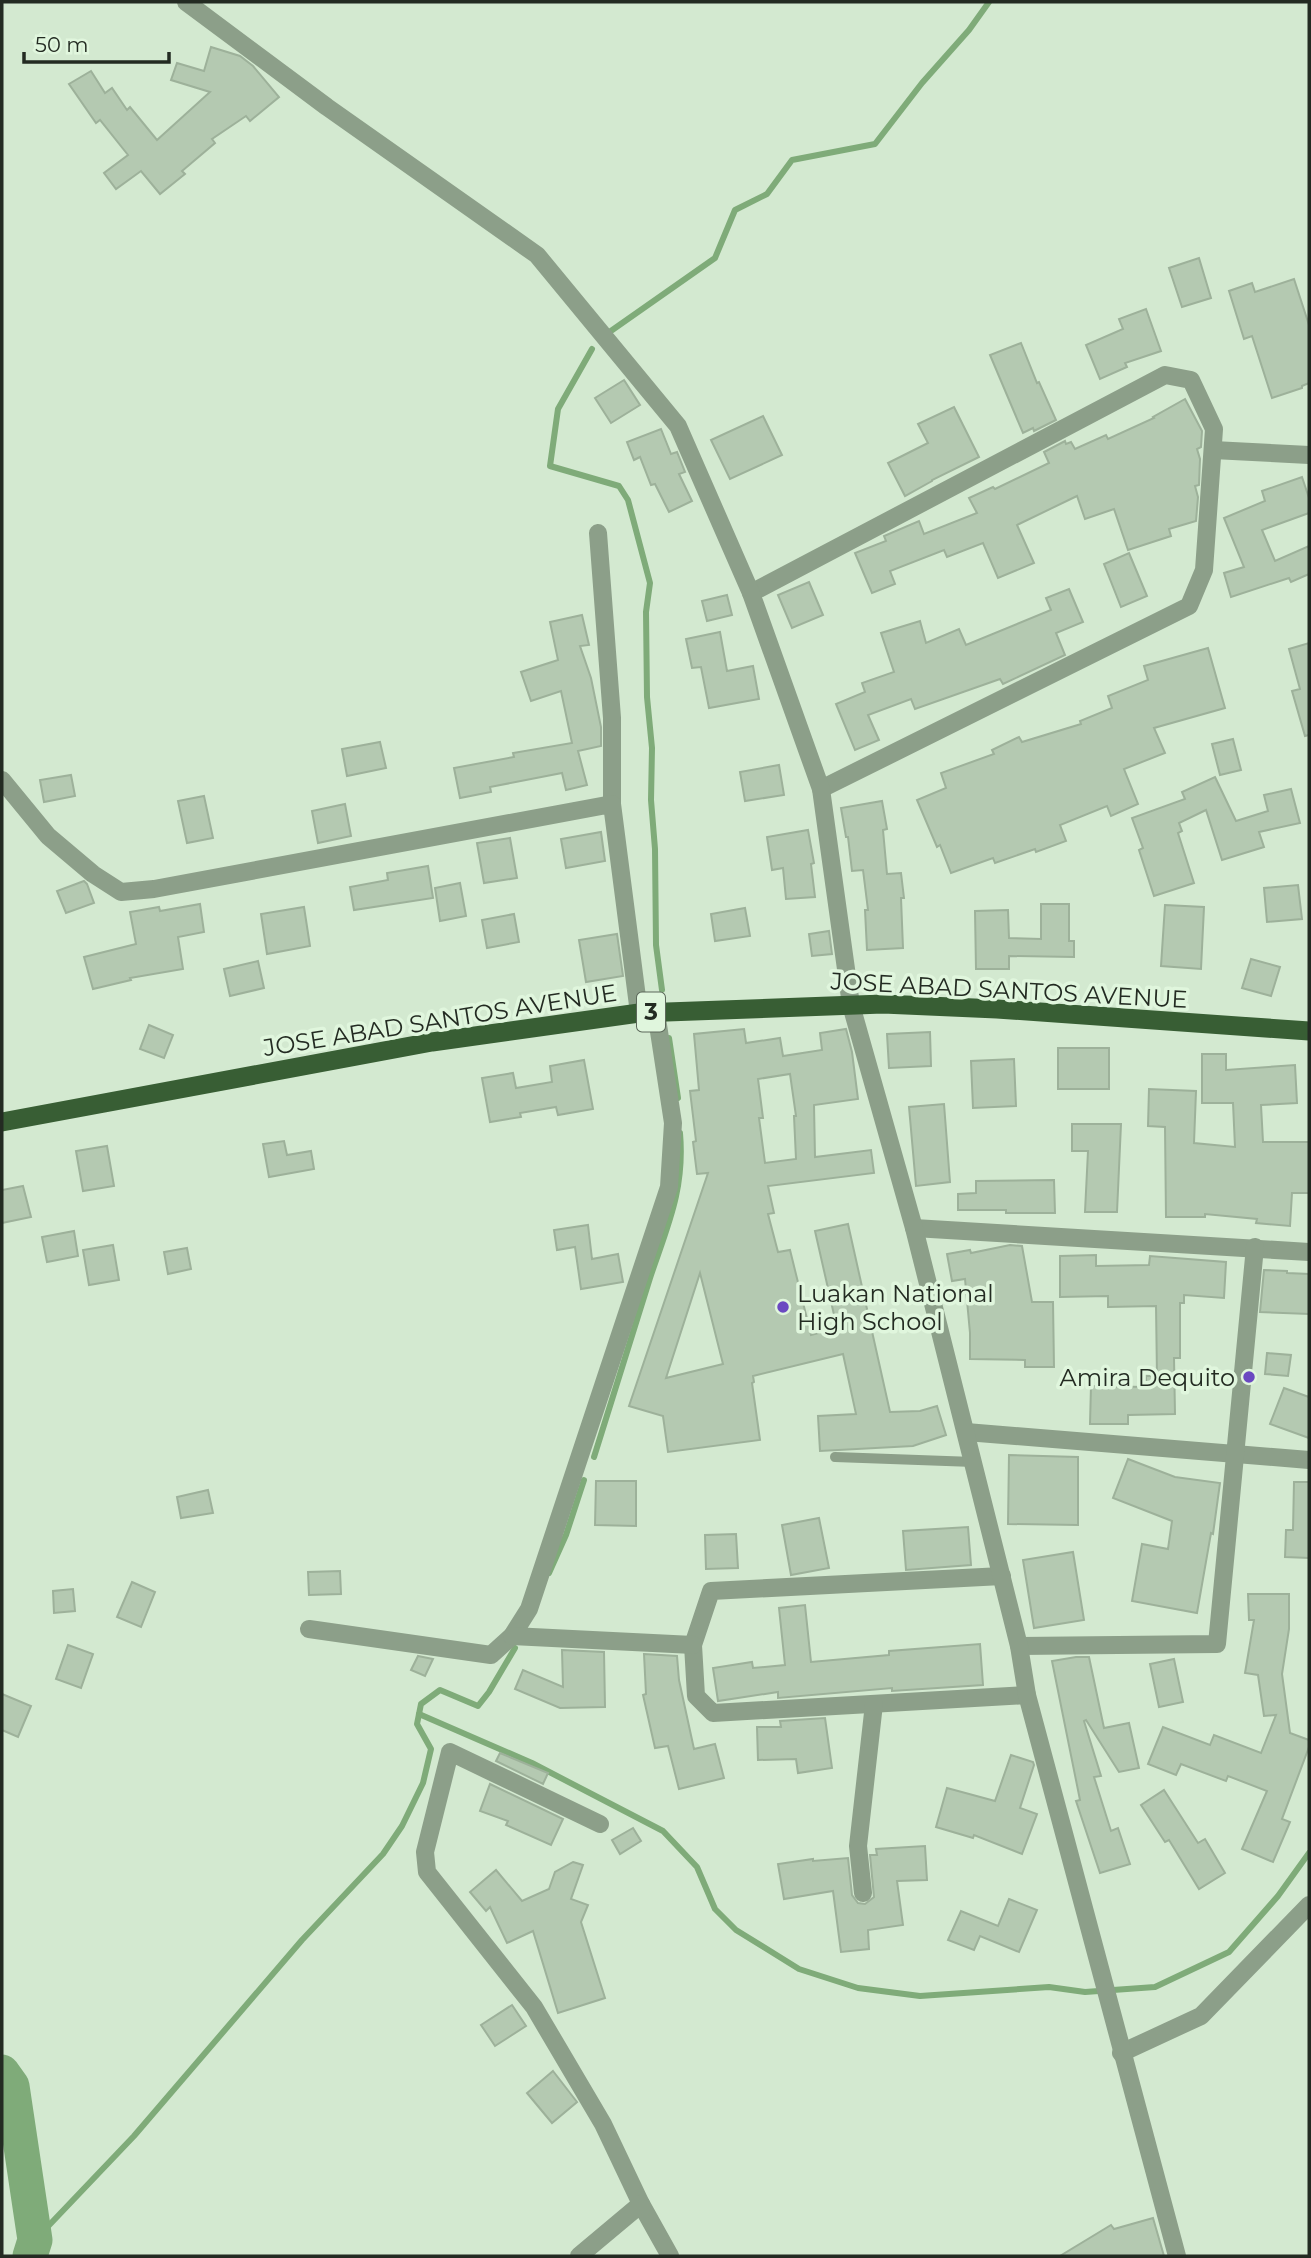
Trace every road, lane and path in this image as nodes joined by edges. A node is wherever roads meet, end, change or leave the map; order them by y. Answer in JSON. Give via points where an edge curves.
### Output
{"nodes":[{"id":1,"x":186,"y":2,"type":"edge"},
{"id":2,"x":1213,"y":450,"type":"junction"},
{"id":3,"x":1309,"y":455,"type":"edge"},
{"id":4,"x":598,"y":533,"type":"dead end"},
{"id":5,"x":751,"y":593,"type":"junction"},
{"id":6,"x":2,"y":780,"type":"edge"},
{"id":7,"x":821,"y":789,"type":"junction"},
{"id":8,"x":612,"y":804,"type":"junction"},
{"id":9,"x":851,"y":1005,"type":"junction"},
{"id":10,"x":647,"y":1012,"type":"junction"},
{"id":11,"x":1309,"y":1031,"type":"edge"},
{"id":12,"x":2,"y":1122,"type":"edge"},
{"id":13,"x":914,"y":1228,"type":"junction"},
{"id":14,"x":1255,"y":1247,"type":"junction"},
{"id":15,"x":1309,"y":1252,"type":"edge"},
{"id":16,"x":966,"y":1432,"type":"junction"},
{"id":17,"x":1236,"y":1455,"type":"junction"},
{"id":18,"x":835,"y":1457,"type":"dead end"},
{"id":19,"x":1309,"y":1460,"type":"edge"},
{"id":20,"x":974,"y":1462,"type":"junction"},
{"id":21,"x":1002,"y":1576,"type":"junction"},
{"id":22,"x":309,"y":1629,"type":"dead end"},
{"id":23,"x":512,"y":1636,"type":"junction"},
{"id":24,"x":693,"y":1645,"type":"junction"},
{"id":25,"x":1019,"y":1646,"type":"junction"},
{"id":26,"x":1027,"y":1695,"type":"junction"},
{"id":27,"x":874,"y":1703,"type":"junction"},
{"id":28,"x":600,"y":1824,"type":"dead end"},
{"id":29,"x":863,"y":1893,"type":"dead end"},
{"id":30,"x":1309,"y":1905,"type":"edge"},
{"id":31,"x":1122,"y":2053,"type":"junction"},
{"id":32,"x":641,"y":2204,"type":"junction"},
{"id":33,"x":579,"y":2256,"type":"edge"},
{"id":34,"x":670,"y":2256,"type":"edge"},
{"id":35,"x":1177,"y":2256,"type":"edge"}],
"edges":[{"from":1,"to":5,"type":"street","via":[[537,255],[678,426]]},
{"from":2,"to":3,"type":"street"},
{"from":2,"to":5,"type":"street","via":[[1214,429],[1191,380],[1164,375]]},
{"from":2,"to":7,"type":"street","via":[[1204,570],[1189,606]]},
{"from":4,"to":8,"type":"street"},
{"from":5,"to":7,"type":"street"},
{"from":6,"to":8,"type":"street","via":[[48,836],[121,892],[154,890]]},
{"from":7,"to":9,"type":"street"},
{"from":8,"to":10,"type":"street"},
{"from":9,"to":10,"type":"highway","name":"JOSE ABAD SANTOS AVENUE","number":"3"},
{"from":9,"to":11,"type":"highway","name":"JOSE ABAD SANTOS AVENUE","number":"3","via":[[997,1009]]},
{"from":9,"to":13,"type":"street"},
{"from":10,"to":12,"type":"highway","name":"JOSE ABAD SANTOS AVENUE","number":"3","via":[[432,1042]]},
{"from":10,"to":23,"type":"street","via":[[673,1123],[669,1187],[529,1609]]},
{"from":13,"to":14,"type":"street"},
{"from":13,"to":16,"type":"street"},
{"from":14,"to":15,"type":"street"},
{"from":14,"to":17,"type":"street"},
{"from":16,"to":17,"type":"street"},
{"from":16,"to":20,"type":"street"},
{"from":17,"to":19,"type":"street"},
{"from":17,"to":25,"type":"street","via":[[1217,1644]]},
{"from":18,"to":20,"type":"lane"},
{"from":20,"to":21,"type":"street"},
{"from":21,"to":24,"type":"street","via":[[711,1591]]},
{"from":21,"to":25,"type":"street"},
{"from":22,"to":23,"type":"street","via":[[491,1655]]},
{"from":23,"to":24,"type":"street"},
{"from":24,"to":27,"type":"street","via":[[696,1696],[713,1713]]},
{"from":25,"to":26,"type":"street"},
{"from":26,"to":27,"type":"street"},
{"from":26,"to":31,"type":"street"},
{"from":27,"to":29,"type":"street","via":[[858,1846]]},
{"from":28,"to":32,"type":"street","via":[[450,1752],[425,1852],[427,1872],[534,2007],[603,2124]]},
{"from":30,"to":31,"type":"street","via":[[1201,2016]]},
{"from":31,"to":35,"type":"street"},
{"from":32,"to":33,"type":"street"},
{"from":32,"to":34,"type":"street"}]}
